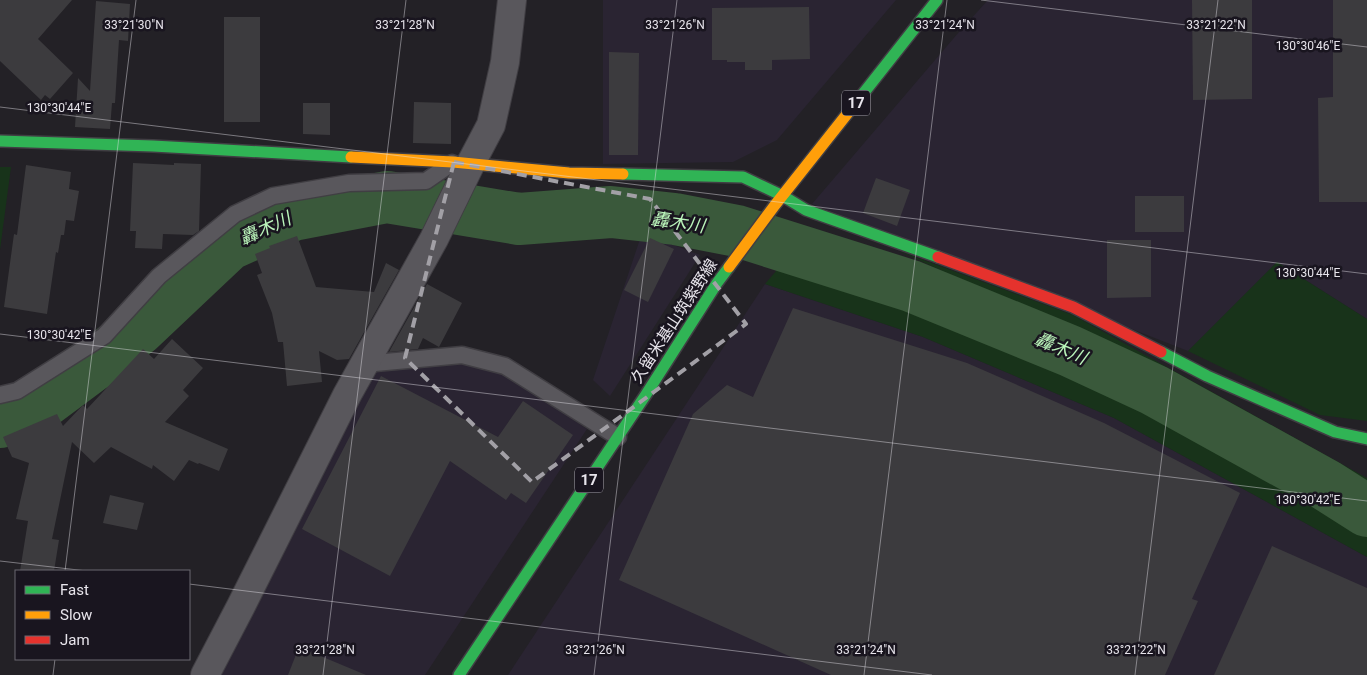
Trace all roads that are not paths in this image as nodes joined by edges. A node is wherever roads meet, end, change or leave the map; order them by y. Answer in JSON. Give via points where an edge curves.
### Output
{"nodes":[{"id":1,"x":512,"y":0,"type":"edge"},
{"id":2,"x":937,"y":0,"type":"edge"},
{"id":3,"x":0,"y":141,"type":"edge"},
{"id":4,"x":462,"y":163,"type":"junction"},
{"id":5,"x":779,"y":201,"type":"junction"},
{"id":6,"x":364,"y":364,"type":"junction"},
{"id":7,"x":0,"y":395,"type":"edge"},
{"id":8,"x":618,"y":437,"type":"junction"},
{"id":9,"x":1367,"y":439,"type":"edge"},
{"id":10,"x":205,"y":675,"type":"edge"},
{"id":11,"x":459,"y":675,"type":"edge"}],
"edges":[{"from":1,"to":4,"type":"street","via":[[505,62],[491,125]]},
{"from":2,"to":5,"type":"street","name":"久留米基山筑紫野線","number":"17"},
{"from":3,"to":4,"type":"street"},
{"from":4,"to":5,"type":"street","via":[[569,173],[742,177]]},
{"from":4,"to":6,"type":"street","via":[[434,239]]},
{"from":4,"to":7,"type":"lane","via":[[426,181],[349,184],[273,196],[235,214],[159,276],[104,336],[17,391]]},
{"from":5,"to":8,"type":"street","name":"久留米基山筑紫野線","number":"17","via":[[717,283]]},
{"from":5,"to":9,"type":"street","via":[[1073,307],[1207,376],[1335,432]]},
{"from":6,"to":8,"type":"lane","via":[[462,355],[505,366]]},
{"from":6,"to":10,"type":"street"},
{"from":8,"to":11,"type":"street","name":"久留米基山筑紫野線","number":"17"}]}
